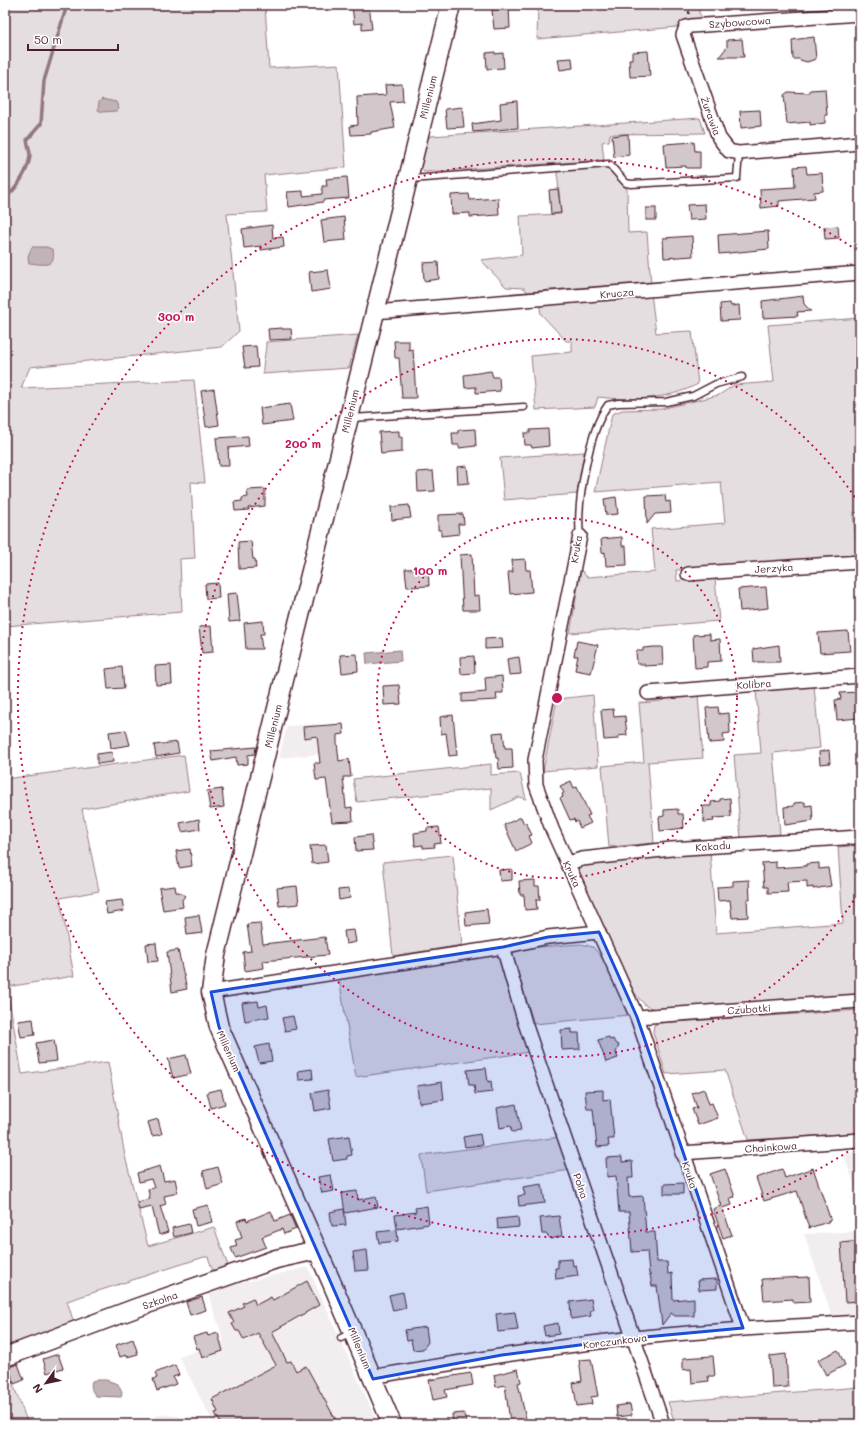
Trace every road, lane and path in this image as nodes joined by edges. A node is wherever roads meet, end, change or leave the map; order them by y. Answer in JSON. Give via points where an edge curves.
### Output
{"nodes":[{"id":1,"x":451,"y":5,"type":"edge"},
{"id":2,"x":860,"y":14,"type":"edge"},
{"id":3,"x":691,"y":26,"type":"joint"},
{"id":4,"x":860,"y":143,"type":"edge"},
{"id":5,"x":738,"y":153,"type":"junction"},
{"id":6,"x":407,"y":179,"type":"junction"},
{"id":7,"x":860,"y":273,"type":"edge"},
{"id":8,"x":374,"y":312,"type":"junction"},
{"id":9,"x":742,"y":377,"type":"dead end"},
{"id":10,"x":524,"y":407,"type":"dead end"},
{"id":11,"x":348,"y":418,"type":"junction"},
{"id":12,"x":580,"y":536,"type":"joint"},
{"id":13,"x":860,"y":562,"type":"edge"},
{"id":14,"x":688,"y":574,"type":"dead end"},
{"id":15,"x":860,"y":676,"type":"edge"},
{"id":16,"x":648,"y":692,"type":"dead end"},
{"id":17,"x":860,"y":837,"type":"edge"},
{"id":18,"x":568,"y":863,"type":"junction"},
{"id":19,"x":599,"y":932,"type":"junction"},
{"id":20,"x":503,"y":947,"type":"junction"},
{"id":21,"x":211,"y":992,"type":"junction"},
{"id":22,"x":860,"y":1001,"type":"edge"},
{"id":23,"x":637,"y":1017,"type":"junction"},
{"id":24,"x":860,"y":1140,"type":"edge"},
{"id":25,"x":682,"y":1153,"type":"junction"},
{"id":26,"x":317,"y":1250,"type":"junction"},
{"id":27,"x":860,"y":1322,"type":"edge"},
{"id":28,"x":743,"y":1328,"type":"junction"},
{"id":29,"x":634,"y":1338,"type":"junction"},
{"id":30,"x":5,"y":1357,"type":"edge"},
{"id":31,"x":373,"y":1379,"type":"junction"},
{"id":32,"x":392,"y":1424,"type":"edge"},
{"id":33,"x":663,"y":1424,"type":"edge"}],
"edges":[{"from":1,"to":6,"type":"street","name":"Millenium"},
{"from":2,"to":3,"type":"street","name":"Szybowcowa"},
{"from":3,"to":5,"type":"street","name":"Żurawia","via":[[686,27],[684,40],[719,138],[729,151]]},
{"from":4,"to":5,"type":"street"},
{"from":5,"to":6,"type":"lane","via":[[737,178],[631,184],[626,183],[609,164]]},
{"from":6,"to":8,"type":"street","name":"Millenium"},
{"from":7,"to":8,"type":"street","name":"Krucza"},
{"from":8,"to":11,"type":"street","name":"Millenium"},
{"from":9,"to":12,"type":"lane","name":"Kruka","via":[[716,384],[693,396],[666,402],[608,405],[601,414],[586,470],[580,501]]},
{"from":10,"to":11,"type":"lane"},
{"from":11,"to":21,"type":"street","name":"Millenium","via":[[216,955]]},
{"from":12,"to":18,"type":"street","name":"Kruka","via":[[535,760],[536,785]]},
{"from":13,"to":14,"type":"street","name":"Jerzyka"},
{"from":15,"to":16,"type":"street","name":"Kolibra"},
{"from":17,"to":18,"type":"street","name":"Kakadu","via":[[671,849],[582,859]]},
{"from":18,"to":19,"type":"street","name":"Kruka"},
{"from":19,"to":20,"type":"street","via":[[548,937]]},
{"from":19,"to":23,"type":"street","name":"Kruka"},
{"from":20,"to":21,"type":"street"},
{"from":20,"to":29,"type":"street","name":"Polna","via":[[525,1023]]},
{"from":21,"to":26,"type":"street","name":"Millenium","via":[[219,1027]]},
{"from":22,"to":23,"type":"street","name":"Czubatki"},
{"from":23,"to":25,"type":"street","name":"Kruka"},
{"from":24,"to":25,"type":"street","name":"Choinkowa"},
{"from":25,"to":28,"type":"street","name":"Kruka"},
{"from":26,"to":30,"type":"street","name":"Szkolna","via":[[276,1259]]},
{"from":26,"to":31,"type":"street","name":"Millenium","via":[[347,1335]]},
{"from":27,"to":28,"type":"street","name":"Korczunkowa"},
{"from":28,"to":29,"type":"street","name":"Korczunkowa"},
{"from":29,"to":31,"type":"street","name":"Korczunkowa","via":[[502,1355]]},
{"from":29,"to":33,"type":"street","name":"Polna"},
{"from":31,"to":32,"type":"street","name":"Millenium"}]}
